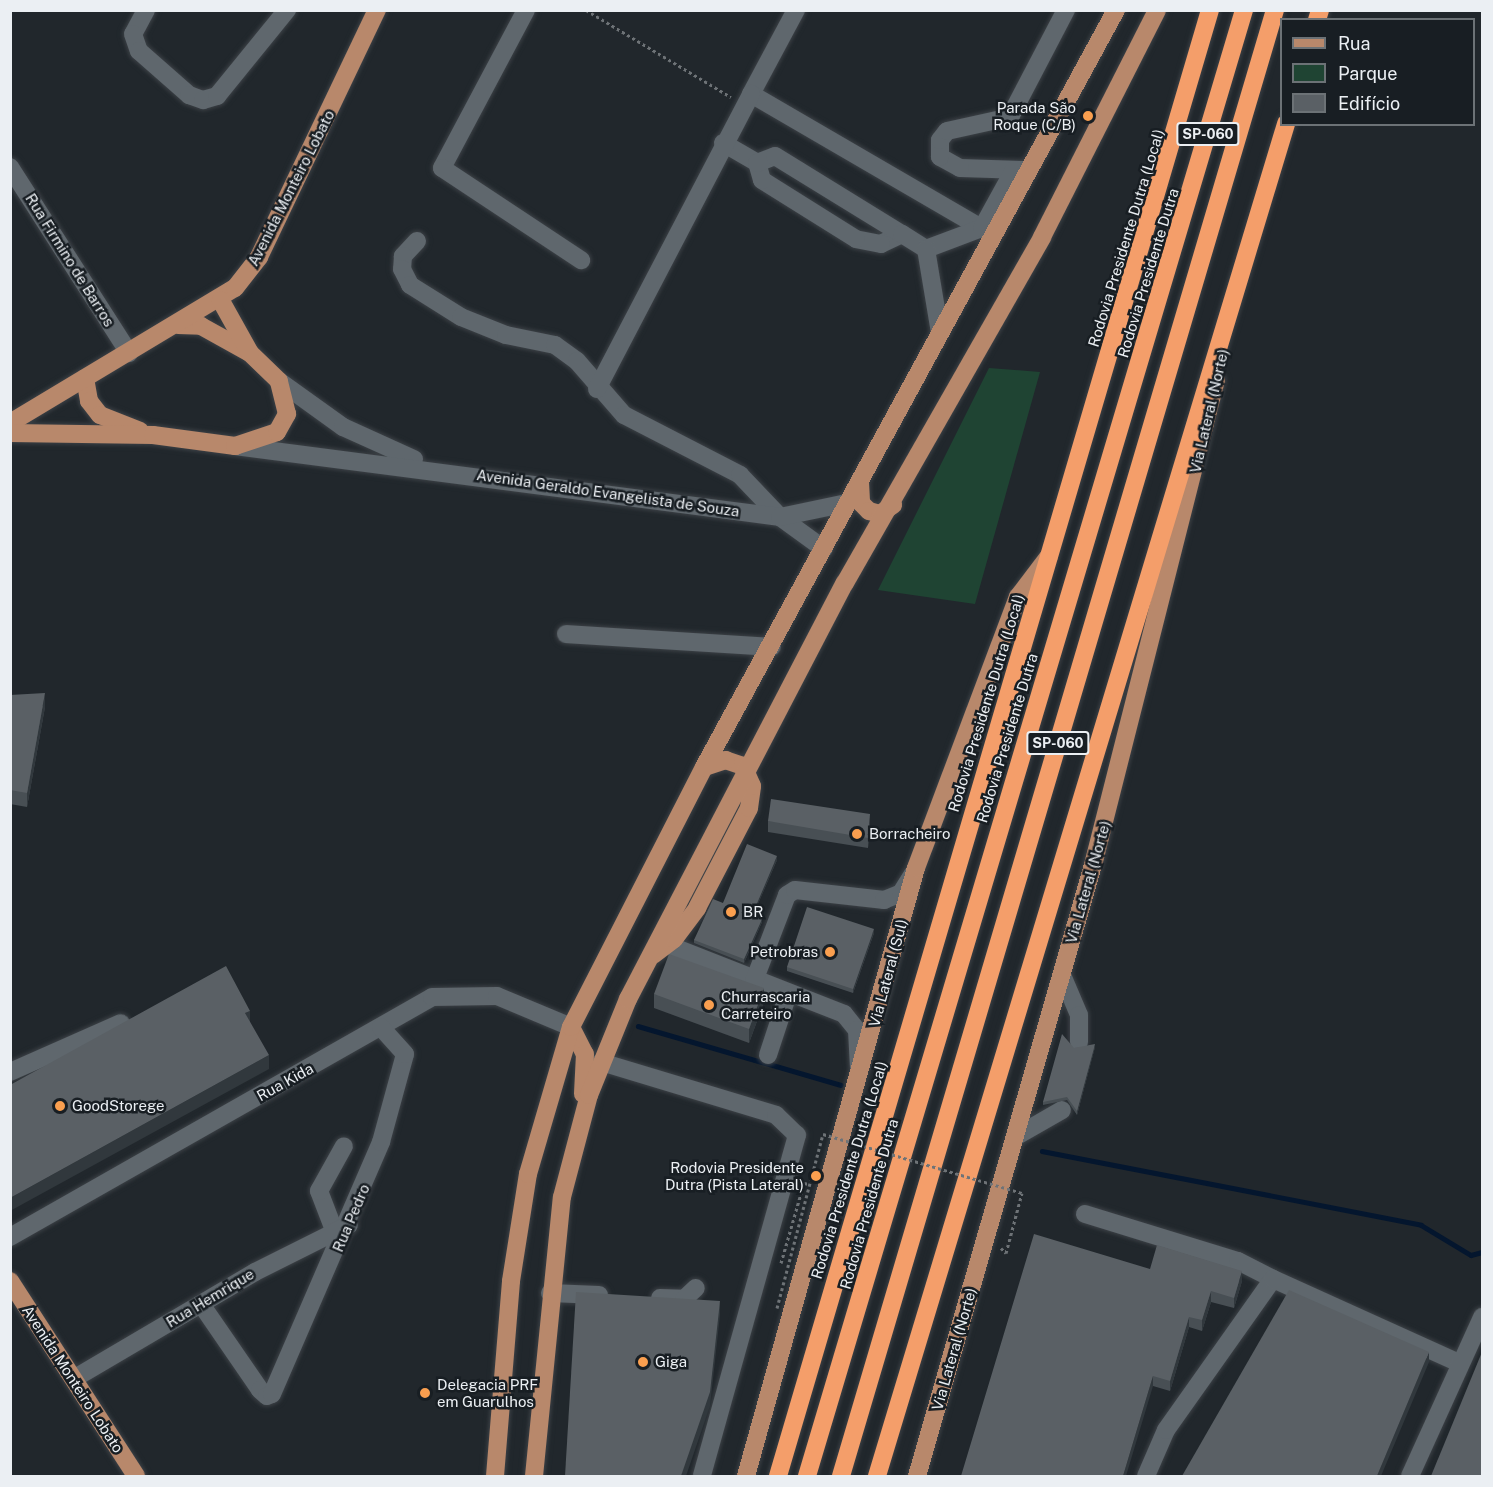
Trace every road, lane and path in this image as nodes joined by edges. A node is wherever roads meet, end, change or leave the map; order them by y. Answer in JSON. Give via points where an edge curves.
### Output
{"nodes":[{"id":1,"x":146,"y":10,"type":"edge"},
{"id":2,"x":287,"y":10,"type":"edge"},
{"id":3,"x":377,"y":10,"type":"edge"},
{"id":4,"x":526,"y":10,"type":"edge"},
{"id":5,"x":586,"y":10,"type":"edge"},
{"id":6,"x":796,"y":10,"type":"edge"},
{"id":7,"x":1066,"y":10,"type":"edge"},
{"id":8,"x":1116,"y":10,"type":"edge"},
{"id":9,"x":1157,"y":10,"type":"edge"},
{"id":10,"x":1210,"y":10,"type":"edge"},
{"id":11,"x":1244,"y":10,"type":"edge"},
{"id":12,"x":1275,"y":10,"type":"edge"},
{"id":13,"x":748,"y":100,"type":"junction"},
{"id":14,"x":1285,"y":126,"type":"edge"},
{"id":15,"x":723,"y":143,"type":"junction"},
{"id":16,"x":758,"y":163,"type":"junction"},
{"id":17,"x":10,"y":167,"type":"edge"},
{"id":18,"x":1022,"y":170,"type":"junction"},
{"id":19,"x":988,"y":232,"type":"junction"},
{"id":20,"x":902,"y":234,"type":"junction"},
{"id":21,"x":417,"y":241,"type":"dead end"},
{"id":22,"x":926,"y":249,"type":"junction"},
{"id":23,"x":581,"y":260,"type":"dead end"},
{"id":24,"x":1239,"y":282,"type":"junction"},
{"id":25,"x":221,"y":301,"type":"junction"},
{"id":26,"x":178,"y":325,"type":"junction"},
{"id":27,"x":940,"y":333,"type":"junction"},
{"id":28,"x":250,"y":352,"type":"junction"},
{"id":29,"x":129,"y":353,"type":"junction"},
{"id":30,"x":86,"y":378,"type":"junction"},
{"id":31,"x":279,"y":381,"type":"junction"},
{"id":32,"x":597,"y":389,"type":"junction"},
{"id":33,"x":10,"y":423,"type":"edge"},
{"id":34,"x":10,"y":433,"type":"edge"},
{"id":35,"x":153,"y":435,"type":"junction"},
{"id":36,"x":235,"y":446,"type":"junction"},
{"id":37,"x":435,"y":468,"type":"junction"},
{"id":38,"x":860,"y":482,"type":"junction"},
{"id":39,"x":847,"y":503,"type":"junction"},
{"id":40,"x":893,"y":505,"type":"junction"},
{"id":41,"x":780,"y":517,"type":"junction"},
{"id":42,"x":824,"y":549,"type":"junction"},
{"id":43,"x":1050,"y":555,"type":"junction"},
{"id":44,"x":566,"y":634,"type":"dead end"},
{"id":45,"x":772,"y":647,"type":"junction"},
{"id":46,"x":704,"y":767,"type":"junction"},
{"id":47,"x":749,"y":773,"type":"junction"},
{"id":48,"x":916,"y":868,"type":"junction"},
{"id":49,"x":668,"y":945,"type":"junction"},
{"id":50,"x":649,"y":957,"type":"junction"},
{"id":51,"x":1062,"y":975,"type":"junction"},
{"id":52,"x":754,"y":981,"type":"junction"},
{"id":53,"x":788,"y":994,"type":"junction"},
{"id":54,"x":121,"y":1023,"type":"edge"},
{"id":55,"x":571,"y":1027,"type":"junction"},
{"id":56,"x":381,"y":1028,"type":"junction"},
{"id":57,"x":1079,"y":1042,"type":"dead end"},
{"id":58,"x":768,"y":1055,"type":"dead end"},
{"id":59,"x":601,"y":1062,"type":"junction"},
{"id":60,"x":10,"y":1072,"type":"edge"},
{"id":61,"x":860,"y":1075,"type":"junction"},
{"id":62,"x":1062,"y":1110,"type":"dead end"},
{"id":63,"x":583,"y":1114,"type":"junction"},
{"id":64,"x":1015,"y":1137,"type":"junction"},
{"id":65,"x":344,"y":1146,"type":"dead end"},
{"id":66,"x":826,"y":1190,"type":"junction"},
{"id":67,"x":999,"y":1195,"type":"junction"},
{"id":68,"x":1085,"y":1214,"type":"dead end"},
{"id":69,"x":341,"y":1228,"type":"junction"},
{"id":70,"x":10,"y":1237,"type":"edge"},
{"id":71,"x":778,"y":1272,"type":"dead end"},
{"id":72,"x":1273,"y":1279,"type":"junction"},
{"id":73,"x":10,"y":1281,"type":"edge"},
{"id":74,"x":696,"y":1287,"type":"dead end"},
{"id":75,"x":550,"y":1293,"type":"junction"},
{"id":76,"x":624,"y":1296,"type":"edge"},
{"id":77,"x":644,"y":1297,"type":"edge"},
{"id":78,"x":201,"y":1304,"type":"junction"},
{"id":79,"x":768,"y":1306,"type":"dead end"},
{"id":80,"x":1482,"y":1317,"type":"edge"},
{"id":81,"x":1459,"y":1363,"type":"junction"},
{"id":82,"x":75,"y":1378,"type":"junction"},
{"id":83,"x":136,"y":1476,"type":"edge"},
{"id":84,"x":495,"y":1476,"type":"edge"},
{"id":85,"x":534,"y":1476,"type":"edge"},
{"id":86,"x":702,"y":1476,"type":"edge"},
{"id":87,"x":746,"y":1476,"type":"edge"},
{"id":88,"x":778,"y":1476,"type":"edge"},
{"id":89,"x":807,"y":1476,"type":"edge"},
{"id":90,"x":841,"y":1476,"type":"edge"},
{"id":91,"x":877,"y":1476,"type":"edge"},
{"id":92,"x":917,"y":1476,"type":"edge"},
{"id":93,"x":1146,"y":1476,"type":"edge"},
{"id":94,"x":1410,"y":1476,"type":"edge"}],
"edges":[{"from":1,"to":2,"type":"street","via":[[135,21],[139,51],[189,95],[203,100],[217,96]]},
{"from":3,"to":25,"type":"main road","name":"Avenida Monteiro Lobato","via":[[259,257]]},
{"from":4,"to":23,"type":"street","via":[[442,168]]},
{"from":5,"to":13,"type":"path"},
{"from":6,"to":13,"type":"street"},
{"from":7,"to":18,"type":"street","via":[[1010,117],[947,131],[940,140],[940,157],[960,168]]},
{"from":8,"to":18,"type":"main road"},
{"from":9,"to":40,"type":"main road","via":[[1042,237]]},
{"from":10,"to":43,"type":"highway","name":"Rodovia Presidente Dutra (Local)","number":"SP-060"},
{"from":11,"to":89,"type":"highway","name":"Rodovia Presidente Dutra","number":"SP-060"},
{"from":12,"to":90,"type":"highway","number":"SP-060"},
{"from":13,"to":15,"type":"street"},
{"from":13,"to":19,"type":"street"},
{"from":14,"to":24,"type":"highway","number":"SP-060"},
{"from":15,"to":16,"type":"street"},
{"from":15,"to":32,"type":"street"},
{"from":16,"to":20,"type":"street","via":[[776,156]]},
{"from":16,"to":20,"type":"street","via":[[762,180],[856,239],[881,244]]},
{"from":17,"to":29,"type":"street","name":"Rua Firmino de Barros"},
{"from":18,"to":19,"type":"main road"},
{"from":19,"to":22,"type":"street"},
{"from":19,"to":27,"type":"main road"},
{"from":20,"to":22,"type":"street"},
{"from":21,"to":32,"type":"street","via":[[403,256],[402,269],[410,285],[461,317],[506,335],[555,345],[577,361]]},
{"from":22,"to":27,"type":"street"},
{"from":24,"to":51,"type":"main road","name":"Via Lateral (Norte)","via":[[1166,597]]},
{"from":24,"to":91,"type":"highway","number":"SP-060"},
{"from":25,"to":26,"type":"main road","name":"Avenida Monteiro Lobato"},
{"from":25,"to":28,"type":"main road","name":"Avenida Geraldo Evangelista de Souza"},
{"from":26,"to":28,"type":"main road","via":[[201,326]]},
{"from":26,"to":29,"type":"main road","name":"Avenida Monteiro Lobato"},
{"from":27,"to":38,"type":"main road"},
{"from":28,"to":31,"type":"main road","name":"Avenida Geraldo Evangelista de Souza"},
{"from":29,"to":30,"type":"main road","name":"Avenida Monteiro Lobato"},
{"from":30,"to":33,"type":"main road","name":"Avenida Monteiro Lobato"},
{"from":30,"to":35,"type":"main road","via":[[89,401],[100,415]]},
{"from":31,"to":36,"type":"main road","name":"Avenida Geraldo Evangelista de Souza","via":[[286,404],[284,424],[268,437]]},
{"from":31,"to":37,"type":"street","name":"Avenida Geraldo Evangelista de Souza","via":[[343,427]]},
{"from":32,"to":41,"type":"street","via":[[624,415],[740,475]]},
{"from":34,"to":35,"type":"main road","name":"Avenida Geraldo Evangelista de Souza"},
{"from":35,"to":36,"type":"main road","name":"Avenida Geraldo Evangelista de Souza"},
{"from":36,"to":37,"type":"street","name":"Avenida Geraldo Evangelista de Souza"},
{"from":37,"to":41,"type":"street","name":"Avenida Geraldo Evangelista de Souza"},
{"from":38,"to":39,"type":"main road"},
{"from":38,"to":40,"type":"main road","via":[[861,503],[869,511],[880,514]]},
{"from":39,"to":41,"type":"street","name":"Avenida Geraldo Evangelista de Souza"},
{"from":39,"to":42,"type":"main road"},
{"from":40,"to":47,"type":"main road","via":[[845,583]]},
{"from":41,"to":42,"type":"street","name":"Avenida Geraldo Evangelista de Souza"},
{"from":42,"to":45,"type":"main road"},
{"from":43,"to":48,"type":"main road","name":"Via Lateral (Sul)","via":[[1018,597]]},
{"from":43,"to":88,"type":"highway","name":"Rodovia Presidente Dutra (Local)","number":"SP-060"},
{"from":44,"to":45,"type":"street"},
{"from":45,"to":46,"type":"main road"},
{"from":46,"to":47,"type":"main road","via":[[726,760]]},
{"from":46,"to":55,"type":"main road"},
{"from":47,"to":49,"type":"main road","via":[[752,797],[745,819],[697,908]]},
{"from":47,"to":50,"type":"main road"},
{"from":48,"to":52,"type":"street","via":[[901,893],[884,900],[795,890],[787,895]]},
{"from":48,"to":61,"type":"main road","name":"Via Lateral (Sul)"},
{"from":49,"to":50,"type":"main road"},
{"from":49,"to":52,"type":"street"},
{"from":50,"to":59,"type":"main road"},
{"from":51,"to":57,"type":"street","via":[[1079,1016]]},
{"from":51,"to":64,"type":"main road","name":"Via Lateral (Norte)"},
{"from":52,"to":53,"type":"street"},
{"from":53,"to":58,"type":"street"},
{"from":53,"to":61,"type":"street","via":[[844,1014],[857,1030]]},
{"from":54,"to":60,"type":"street"},
{"from":55,"to":56,"type":"street","name":"Rua Kida","via":[[508,999],[449,994],[432,997]]},
{"from":55,"to":63,"type":"main road","via":[[585,1054]]},
{"from":55,"to":84,"type":"main road","via":[[528,1174],[511,1281]]},
{"from":56,"to":69,"type":"street","name":"Rua Pedro","via":[[405,1054],[381,1142]]},
{"from":56,"to":70,"type":"street","name":"Rua Kida"},
{"from":59,"to":63,"type":"main road"},
{"from":59,"to":86,"type":"street","via":[[776,1116],[797,1135]]},
{"from":61,"to":66,"type":"main road","name":"Via Lateral (Sul)"},
{"from":62,"to":64,"type":"street"},
{"from":63,"to":75,"type":"main road","via":[[562,1197]]},
{"from":64,"to":67,"type":"main road","name":"Via Lateral (Norte)"},
{"from":65,"to":69,"type":"street","via":[[319,1191]]},
{"from":66,"to":71,"type":"path","via":[[804,1183]]},
{"from":66,"to":87,"type":"main road","name":"Via Lateral (Sul)"},
{"from":67,"to":79,"type":"path","bridge":true,"via":[[1014,1200],[1001,1251],[1006,1253],[1022,1193],[823,1134],[777,1308]]},
{"from":67,"to":92,"type":"main road","name":"Via Lateral (Norte)"},
{"from":68,"to":72,"type":"street","via":[[1238,1261]]},
{"from":69,"to":78,"type":"street","name":"Rua Hemrique"},
{"from":69,"to":78,"type":"street","name":"Rua Pedro","via":[[272,1394],[267,1396],[260,1390]]},
{"from":72,"to":81,"type":"street"},
{"from":72,"to":93,"type":"street","via":[[1166,1430]]},
{"from":73,"to":82,"type":"main road","name":"Avenida Monteiro Lobato"},
{"from":74,"to":77,"type":"street","via":[[684,1299]]},
{"from":75,"to":76,"type":"street"},
{"from":75,"to":85,"type":"main road"},
{"from":78,"to":82,"type":"street","name":"Rua Hemrique"},
{"from":80,"to":81,"type":"street"},
{"from":81,"to":94,"type":"street"},
{"from":82,"to":83,"type":"main road","name":"Avenida Monteiro Lobato"}]}
